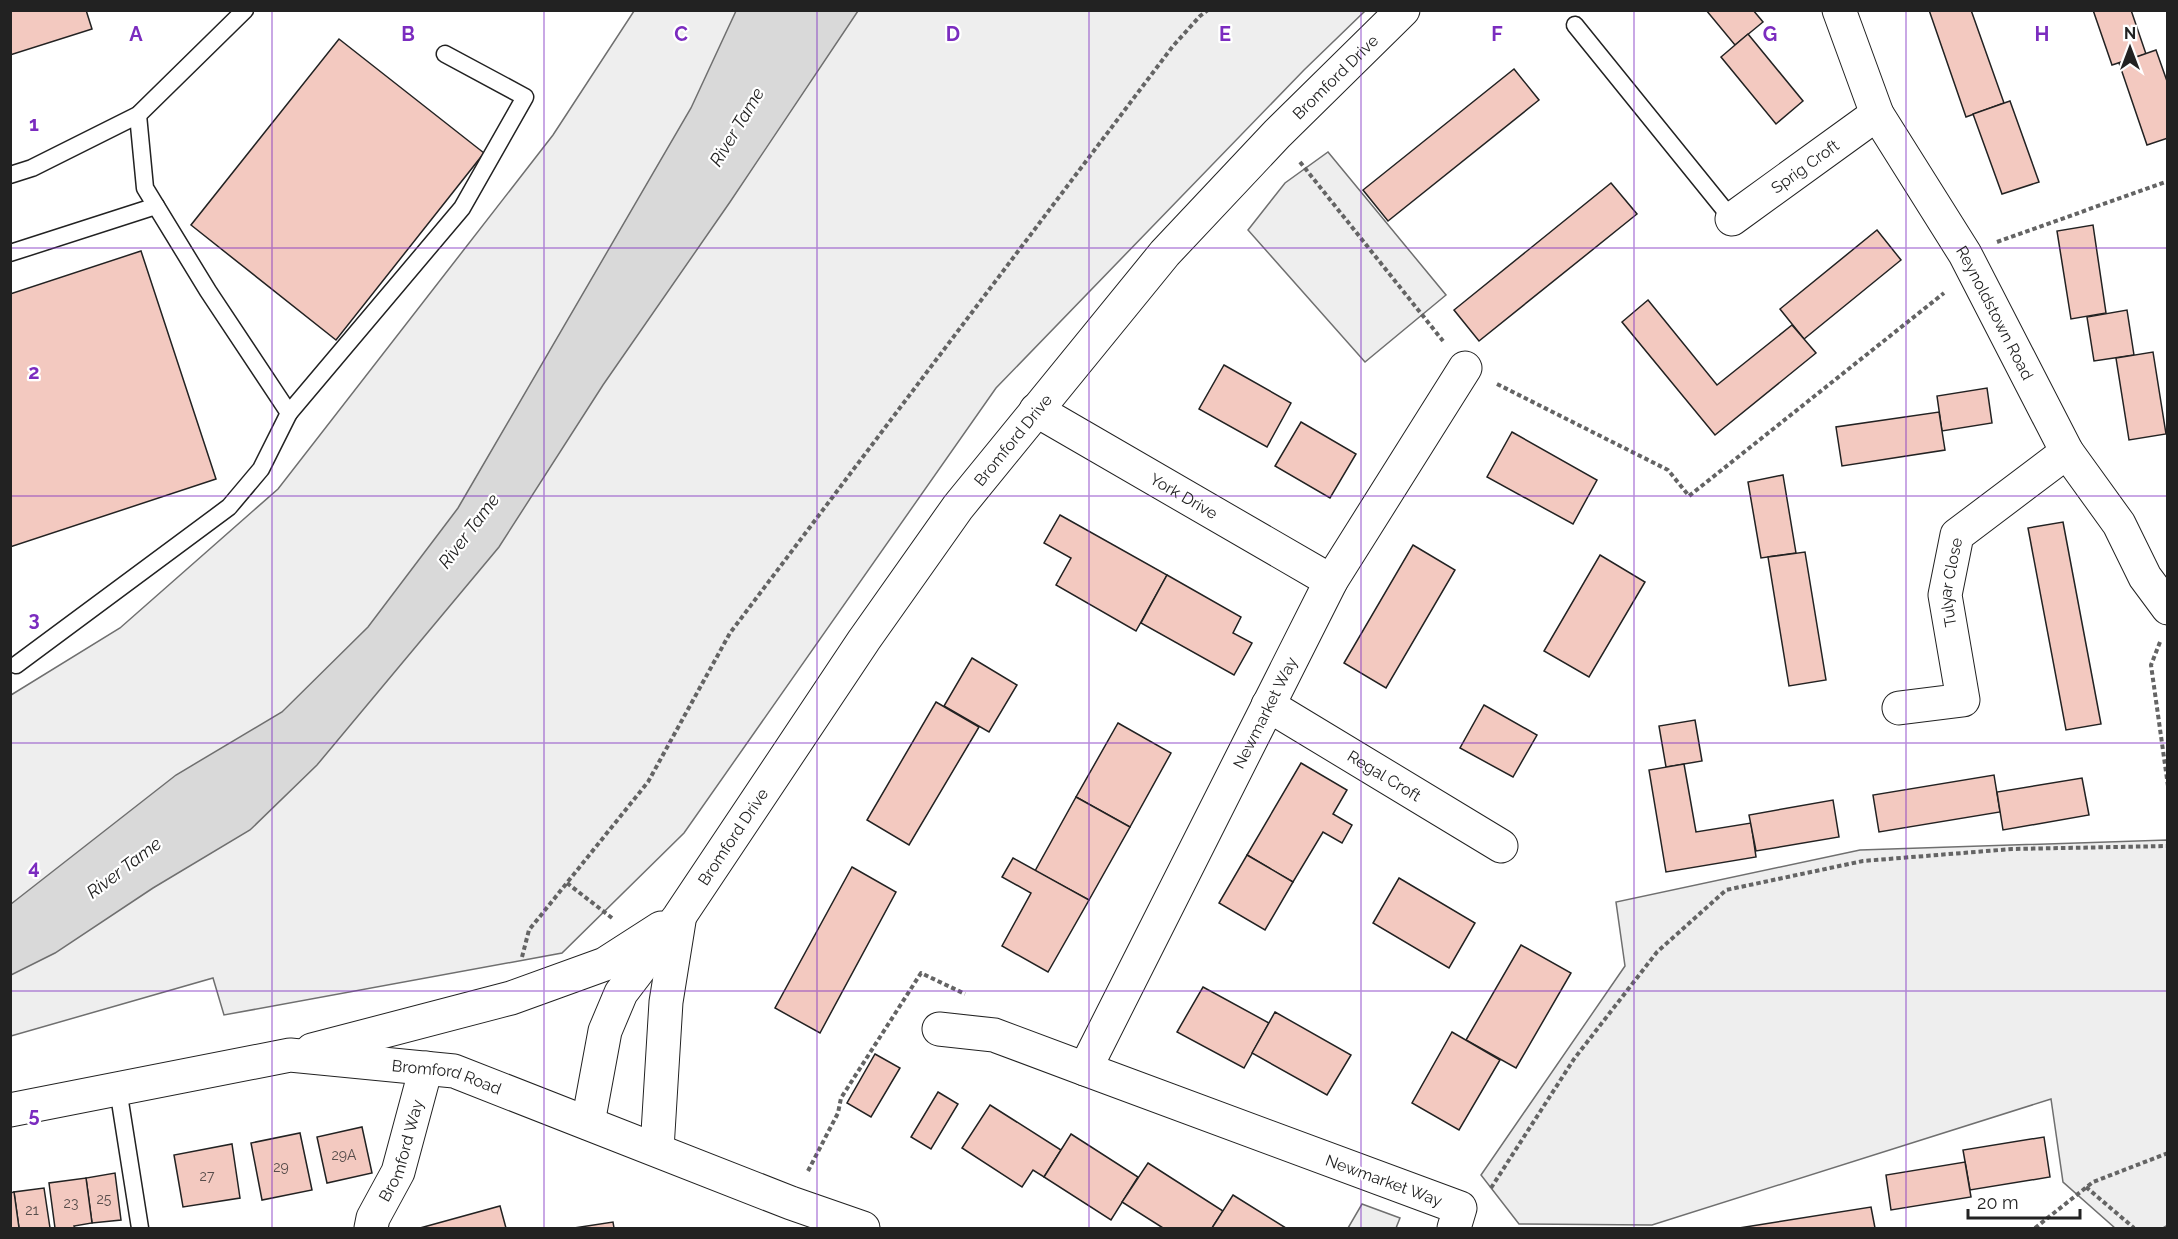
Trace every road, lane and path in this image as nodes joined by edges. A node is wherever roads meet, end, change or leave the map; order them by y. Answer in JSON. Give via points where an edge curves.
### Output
{"nodes":[{"id":1,"x":245,"y":10,"type":"edge"},
{"id":2,"x":1208,"y":10,"type":"edge"},
{"id":3,"x":1403,"y":10,"type":"edge"},
{"id":4,"x":1839,"y":10,"type":"edge"},
{"id":5,"x":1200,"y":13,"type":"edge"},
{"id":6,"x":1575,"y":25,"type":"dead end"},
{"id":7,"x":445,"y":54,"type":"dead end"},
{"id":8,"x":1877,"y":114,"type":"junction"},
{"id":9,"x":138,"y":115,"type":"junction"},
{"id":10,"x":1277,"y":134,"type":"junction"},
{"id":11,"x":10,"y":175,"type":"edge"},
{"id":12,"x":2168,"y":181,"type":"edge"},
{"id":13,"x":156,"y":206,"type":"junction"},
{"id":14,"x":1732,"y":219,"type":"joint"},
{"id":15,"x":10,"y":254,"type":"edge"},
{"id":16,"x":1965,"y":254,"type":"junction"},
{"id":17,"x":1465,"y":368,"type":"junction"},
{"id":18,"x":1036,"y":410,"type":"junction"},
{"id":19,"x":289,"y":414,"type":"junction"},
{"id":20,"x":2067,"y":452,"type":"junction"},
{"id":21,"x":1331,"y":581,"type":"junction"},
{"id":22,"x":2165,"y":620,"type":"edge"},
{"id":23,"x":16,"y":665,"type":"dead end"},
{"id":24,"x":1268,"y":705,"type":"junction"},
{"id":25,"x":1899,"y":708,"type":"dead end"},
{"id":26,"x":2168,"y":786,"type":"edge"},
{"id":27,"x":1501,"y":846,"type":"dead end"},
{"id":28,"x":2168,"y":846,"type":"edge"},
{"id":29,"x":567,"y":884,"type":"junction"},
{"id":30,"x":679,"y":917,"type":"junction"},
{"id":31,"x":642,"y":940,"type":"junction"},
{"id":32,"x":511,"y":998,"type":"junction"},
{"id":33,"x":939,"y":1029,"type":"dead end"},
{"id":34,"x":290,"y":1055,"type":"junction"},
{"id":35,"x":426,"y":1068,"type":"junction"},
{"id":36,"x":1085,"y":1069,"type":"junction"},
{"id":37,"x":118,"y":1089,"type":"junction"},
{"id":38,"x":841,"y":1098,"type":"dead end"},
{"id":39,"x":10,"y":1110,"type":"edge"},
{"id":40,"x":838,"y":1113,"type":"dead end"},
{"id":41,"x":588,"y":1123,"type":"junction"},
{"id":42,"x":657,"y":1149,"type":"junction"},
{"id":43,"x":2168,"y":1153,"type":"edge"},
{"id":44,"x":2086,"y":1187,"type":"junction"},
{"id":45,"x":1457,"y":1218,"type":"edge"},
{"id":46,"x":140,"y":1228,"type":"edge"},
{"id":47,"x":371,"y":1228,"type":"edge"},
{"id":48,"x":863,"y":1228,"type":"edge"},
{"id":49,"x":2036,"y":1228,"type":"edge"},
{"id":50,"x":2134,"y":1228,"type":"edge"}],
"edges":[{"from":1,"to":9,"type":"lane"},
{"from":2,"to":5,"type":"path"},
{"from":3,"to":10,"type":"street","name":"Bromford Drive"},
{"from":4,"to":8,"type":"street","name":"Reynoldstown Road"},
{"from":5,"to":29,"type":"path","via":[[730,633],[648,782]]},
{"from":6,"to":14,"type":"lane"},
{"from":7,"to":19,"type":"lane","via":[[525,97],[462,208]]},
{"from":8,"to":14,"type":"street","name":"Sprig Croft"},
{"from":8,"to":16,"type":"street","name":"Reynoldstown Road"},
{"from":9,"to":11,"type":"lane"},
{"from":9,"to":13,"type":"lane","via":[[145,188]]},
{"from":10,"to":17,"type":"path"},
{"from":10,"to":18,"type":"street","name":"Bromford Drive","via":[[1165,253]]},
{"from":12,"to":16,"type":"path"},
{"from":13,"to":15,"type":"lane"},
{"from":13,"to":19,"type":"lane"},
{"from":16,"to":17,"type":"path","via":[[1952,286],[1689,496],[1668,470]]},
{"from":16,"to":20,"type":"street","name":"Reynoldstown Road"},
{"from":17,"to":21,"type":"street","name":"Newmarket Way"},
{"from":18,"to":21,"type":"street","name":"York Drive"},
{"from":18,"to":30,"type":"street","name":"Bromford Drive","via":[[958,507],[864,640]]},
{"from":19,"to":23,"type":"lane","via":[[261,469],[229,507]]},
{"from":20,"to":22,"type":"street","name":"Reynoldstown Road","via":[[2119,524]]},
{"from":20,"to":25,"type":"street","name":"Tulyar Close","via":[[1957,535],[1946,595],[1963,700]]},
{"from":21,"to":24,"type":"street","name":"Newmarket Way"},
{"from":22,"to":26,"type":"path","via":[[2151,665]]},
{"from":24,"to":27,"type":"street","name":"Regal Croft"},
{"from":24,"to":36,"type":"street","name":"Newmarket Way"},
{"from":28,"to":45,"type":"path","via":[[2012,849],[1863,861],[1726,890],[1657,952],[1574,1059],[1489,1192]]},
{"from":29,"to":31,"type":"path"},
{"from":29,"to":32,"type":"path","via":[[529,930]]},
{"from":30,"to":31,"type":"street","name":"Bromford Drive"},
{"from":30,"to":41,"type":"street","name":"Bromford Drive","via":[[621,993],[605,1031]]},
{"from":30,"to":42,"type":"street","name":"Bromford Drive","via":[[666,1002]]},
{"from":31,"to":32,"type":"street","name":"Bromford Drive","via":[[605,964]]},
{"from":32,"to":34,"type":"street","name":"Bromford Drive"},
{"from":33,"to":36,"type":"street","name":"Newmarket Way","via":[[994,1035]]},
{"from":34,"to":35,"type":"street","name":"Bromford Road"},
{"from":34,"to":37,"type":"street","name":"Bromford Road"},
{"from":35,"to":41,"type":"street","name":"Bromford Road","via":[[454,1071]]},
{"from":35,"to":47,"type":"street","name":"Bromford Way","via":[[398,1172]]},
{"from":36,"to":45,"type":"street","name":"Newmarket Way"},
{"from":37,"to":39,"type":"street","name":"Bromford Road"},
{"from":37,"to":46,"type":"lane"},
{"from":38,"to":40,"type":"path"},
{"from":41,"to":42,"type":"street","name":"Bromford Road"},
{"from":42,"to":48,"type":"street","name":"Bromford Road"},
{"from":43,"to":44,"type":"path"},
{"from":44,"to":49,"type":"path"},
{"from":44,"to":50,"type":"path"}]}
